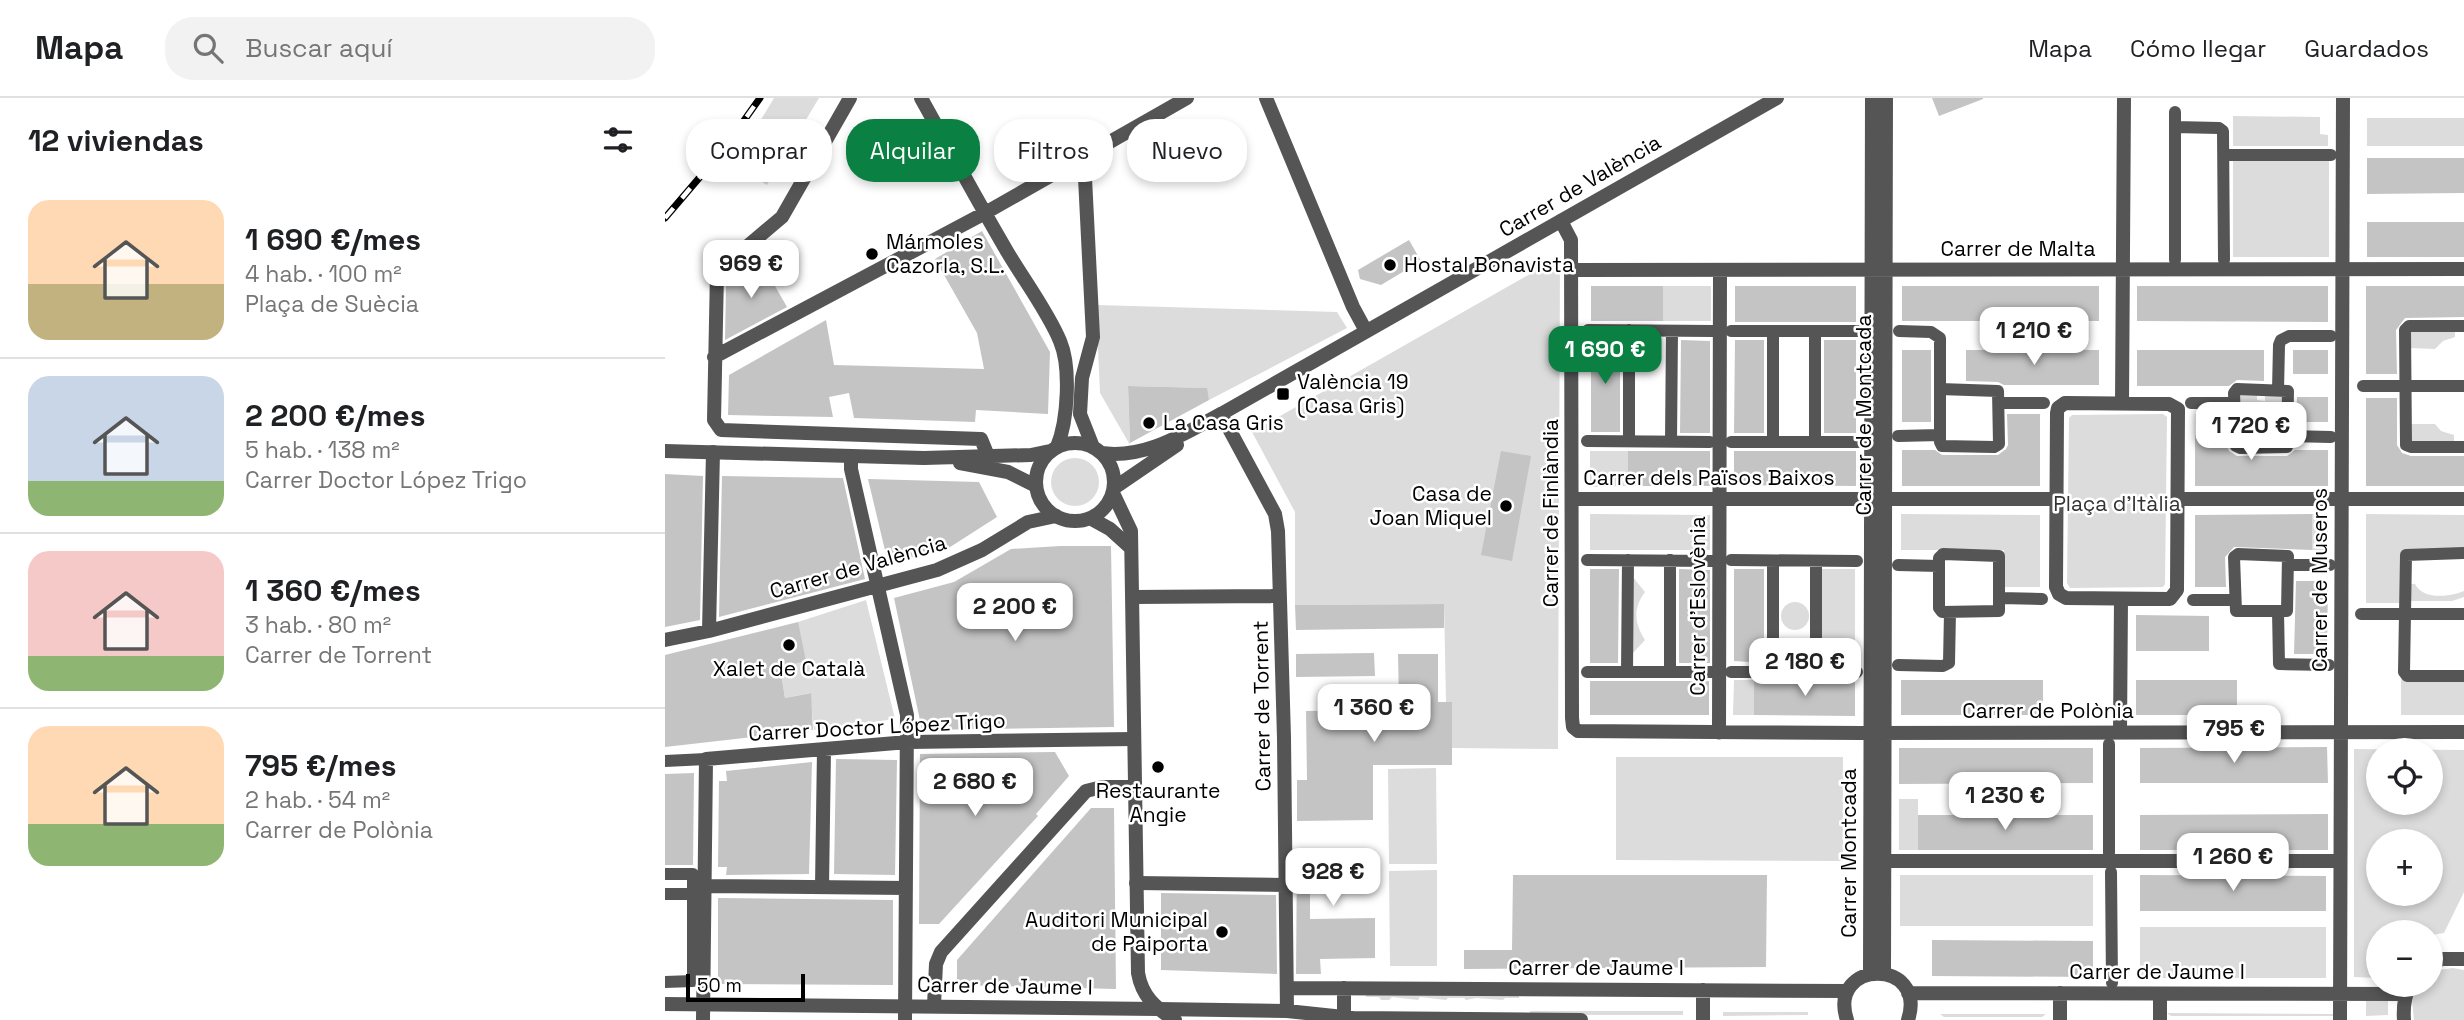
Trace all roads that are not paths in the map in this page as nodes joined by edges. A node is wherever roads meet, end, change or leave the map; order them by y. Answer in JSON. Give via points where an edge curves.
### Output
{"nodes":[{"id":1,"x":851,"y":98,"type":"edge"},
{"id":2,"x":921,"y":98,"type":"edge"},
{"id":3,"x":1188,"y":98,"type":"edge"},
{"id":4,"x":1266,"y":98,"type":"edge"},
{"id":5,"x":1777,"y":98,"type":"edge"},
{"id":6,"x":1873,"y":98,"type":"edge"},
{"id":7,"x":1886,"y":98,"type":"edge"},
{"id":8,"x":2124,"y":98,"type":"edge"},
{"id":9,"x":2343,"y":98,"type":"edge"},
{"id":10,"x":2175,"y":112,"type":"dead end"},
{"id":11,"x":2175,"y":127,"type":"junction"},
{"id":12,"x":1113,"y":141,"type":"edge"},
{"id":13,"x":2224,"y":155,"type":"junction"},
{"id":14,"x":2331,"y":155,"type":"dead end"},
{"id":15,"x":1041,"y":182,"type":"edge"},
{"id":16,"x":1085,"y":182,"type":"edge"},
{"id":17,"x":985,"y":213,"type":"junction"},
{"id":18,"x":1561,"y":221,"type":"junction"},
{"id":19,"x":2175,"y":260,"type":"dead end"},
{"id":20,"x":2224,"y":260,"type":"dead end"},
{"id":21,"x":1571,"y":270,"type":"junction"},
{"id":22,"x":1720,"y":270,"type":"junction"},
{"id":23,"x":1879,"y":270,"type":"junction"},
{"id":24,"x":2122,"y":270,"type":"junction"},
{"id":25,"x":2342,"y":270,"type":"junction"},
{"id":26,"x":2464,"y":270,"type":"edge"},
{"id":27,"x":2464,"y":326,"type":"edge"},
{"id":28,"x":1588,"y":330,"type":"dead end"},
{"id":29,"x":1629,"y":330,"type":"junction"},
{"id":30,"x":1366,"y":331,"type":"junction"},
{"id":31,"x":1672,"y":331,"type":"junction"},
{"id":32,"x":1713,"y":331,"type":"dead end"},
{"id":33,"x":1731,"y":331,"type":"dead end"},
{"id":34,"x":1773,"y":331,"type":"junction"},
{"id":35,"x":1815,"y":331,"type":"junction"},
{"id":36,"x":1859,"y":331,"type":"dead end"},
{"id":37,"x":1899,"y":331,"type":"dead end"},
{"id":38,"x":2331,"y":336,"type":"dead end"},
{"id":39,"x":715,"y":357,"type":"junction"},
{"id":40,"x":2363,"y":386,"type":"dead end"},
{"id":41,"x":2405,"y":386,"type":"junction"},
{"id":42,"x":2464,"y":386,"type":"edge"},
{"id":43,"x":1940,"y":389,"type":"junction"},
{"id":44,"x":2278,"y":390,"type":"junction"},
{"id":45,"x":2000,"y":403,"type":"junction"},
{"id":46,"x":2044,"y":403,"type":"dead end"},
{"id":47,"x":2122,"y":403,"type":"junction"},
{"id":48,"x":2192,"y":403,"type":"dead end"},
{"id":49,"x":2234,"y":403,"type":"junction"},
{"id":50,"x":1221,"y":414,"type":"junction"},
{"id":51,"x":1940,"y":435,"type":"junction"},
{"id":52,"x":1898,"y":436,"type":"dead end"},
{"id":53,"x":2288,"y":436,"type":"junction"},
{"id":54,"x":2331,"y":437,"type":"dead end"},
{"id":55,"x":1587,"y":441,"type":"dead end"},
{"id":56,"x":1629,"y":441,"type":"junction"},
{"id":57,"x":1671,"y":441,"type":"junction"},
{"id":58,"x":1710,"y":442,"type":"dead end"},
{"id":59,"x":1731,"y":442,"type":"dead end"},
{"id":60,"x":1773,"y":442,"type":"junction"},
{"id":61,"x":1815,"y":442,"type":"junction"},
{"id":62,"x":1858,"y":442,"type":"dead end"},
{"id":63,"x":2464,"y":447,"type":"edge"},
{"id":64,"x":1053,"y":449,"type":"junction"},
{"id":65,"x":1097,"y":450,"type":"junction"},
{"id":66,"x":665,"y":451,"type":"edge"},
{"id":67,"x":713,"y":452,"type":"junction"},
{"id":68,"x":851,"y":456,"type":"junction"},
{"id":69,"x":988,"y":456,"type":"junction"},
{"id":70,"x":924,"y":458,"type":"junction"},
{"id":71,"x":1036,"y":486,"type":"junction"},
{"id":72,"x":1113,"y":490,"type":"junction"},
{"id":73,"x":1571,"y":499,"type":"junction"},
{"id":74,"x":1720,"y":499,"type":"junction"},
{"id":75,"x":1878,"y":499,"type":"junction"},
{"id":76,"x":2057,"y":499,"type":"junction"},
{"id":77,"x":2178,"y":499,"type":"junction"},
{"id":78,"x":2341,"y":499,"type":"junction"},
{"id":79,"x":2464,"y":499,"type":"edge"},
{"id":80,"x":1056,"y":516,"type":"junction"},
{"id":81,"x":1090,"y":518,"type":"junction"},
{"id":82,"x":1131,"y":548,"type":"junction"},
{"id":83,"x":2464,"y":554,"type":"edge"},
{"id":84,"x":1587,"y":560,"type":"dead end"},
{"id":85,"x":1628,"y":560,"type":"junction"},
{"id":86,"x":1670,"y":560,"type":"junction"},
{"id":87,"x":1731,"y":560,"type":"dead end"},
{"id":88,"x":1714,"y":561,"type":"dead end"},
{"id":89,"x":1773,"y":561,"type":"junction"},
{"id":90,"x":1816,"y":561,"type":"junction"},
{"id":91,"x":1857,"y":561,"type":"dead end"},
{"id":92,"x":1898,"y":565,"type":"dead end"},
{"id":93,"x":2288,"y":565,"type":"junction"},
{"id":94,"x":2330,"y":565,"type":"dead end"},
{"id":95,"x":1939,"y":566,"type":"junction"},
{"id":96,"x":878,"y":585,"type":"junction"},
{"id":97,"x":1280,"y":596,"type":"junction"},
{"id":98,"x":1133,"y":597,"type":"junction"},
{"id":99,"x":2000,"y":598,"type":"junction"},
{"id":100,"x":2042,"y":599,"type":"dead end"},
{"id":101,"x":2121,"y":599,"type":"junction"},
{"id":102,"x":2193,"y":600,"type":"dead end"},
{"id":103,"x":2235,"y":600,"type":"junction"},
{"id":104,"x":2277,"y":611,"type":"junction"},
{"id":105,"x":1950,"y":612,"type":"junction"},
{"id":106,"x":2361,"y":614,"type":"dead end"},
{"id":107,"x":2464,"y":614,"type":"edge"},
{"id":108,"x":2405,"y":615,"type":"junction"},
{"id":109,"x":709,"y":631,"type":"junction"},
{"id":110,"x":665,"y":640,"type":"edge"},
{"id":111,"x":2329,"y":664,"type":"dead end"},
{"id":112,"x":1898,"y":665,"type":"dead end"},
{"id":113,"x":1587,"y":672,"type":"dead end"},
{"id":114,"x":1627,"y":672,"type":"junction"},
{"id":115,"x":1670,"y":672,"type":"junction"},
{"id":116,"x":1713,"y":672,"type":"dead end"},
{"id":117,"x":1731,"y":672,"type":"dead end"},
{"id":118,"x":1773,"y":672,"type":"junction"},
{"id":119,"x":1817,"y":672,"type":"junction"},
{"id":120,"x":1857,"y":672,"type":"dead end"},
{"id":121,"x":2464,"y":676,"type":"edge"},
{"id":122,"x":1572,"y":724,"type":"joint"},
{"id":123,"x":2120,"y":732,"type":"junction"},
{"id":124,"x":2340,"y":732,"type":"junction"},
{"id":125,"x":2464,"y":732,"type":"edge"},
{"id":126,"x":1719,"y":733,"type":"junction"},
{"id":127,"x":1878,"y":733,"type":"junction"},
{"id":128,"x":1134,"y":740,"type":"junction"},
{"id":129,"x":908,"y":742,"type":"junction"},
{"id":130,"x":2109,"y":744,"type":"dead end"},
{"id":131,"x":824,"y":749,"type":"junction"},
{"id":132,"x":706,"y":759,"type":"junction"},
{"id":133,"x":665,"y":761,"type":"edge"},
{"id":134,"x":1135,"y":787,"type":"junction"},
{"id":135,"x":2109,"y":853,"type":"dead end"},
{"id":136,"x":1884,"y":861,"type":"junction"},
{"id":137,"x":2340,"y":861,"type":"junction"},
{"id":138,"x":2111,"y":872,"type":"dead end"},
{"id":139,"x":665,"y":874,"type":"edge"},
{"id":140,"x":1136,"y":883,"type":"junction"},
{"id":141,"x":1285,"y":885,"type":"junction"},
{"id":142,"x":822,"y":887,"type":"junction"},
{"id":143,"x":906,"y":888,"type":"junction"},
{"id":144,"x":699,"y":890,"type":"junction"},
{"id":145,"x":665,"y":894,"type":"edge"},
{"id":146,"x":2463,"y":954,"type":"edge"},
{"id":147,"x":2443,"y":959,"type":"edge"},
{"id":148,"x":1877,"y":973,"type":"junction"},
{"id":149,"x":665,"y":982,"type":"edge"},
{"id":150,"x":2112,"y":983,"type":"dead end"},
{"id":151,"x":1287,"y":988,"type":"junction"},
{"id":152,"x":1344,"y":988,"type":"junction"},
{"id":153,"x":1703,"y":990,"type":"junction"},
{"id":154,"x":1847,"y":991,"type":"junction"},
{"id":155,"x":2366,"y":992,"type":"edge"},
{"id":156,"x":1908,"y":993,"type":"junction"},
{"id":157,"x":2060,"y":993,"type":"junction"},
{"id":158,"x":2160,"y":993,"type":"junction"},
{"id":159,"x":2340,"y":994,"type":"junction"},
{"id":160,"x":2405,"y":997,"type":"edge"},
{"id":161,"x":665,"y":1004,"type":"edge"},
{"id":162,"x":704,"y":1005,"type":"junction"},
{"id":163,"x":935,"y":1005,"type":"junction"},
{"id":164,"x":1158,"y":1009,"type":"junction"},
{"id":165,"x":1287,"y":1011,"type":"junction"},
{"id":166,"x":905,"y":1013,"type":"edge"},
{"id":167,"x":1344,"y":1019,"type":"edge"},
{"id":168,"x":703,"y":1020,"type":"edge"},
{"id":169,"x":1175,"y":1020,"type":"edge"},
{"id":170,"x":1581,"y":1020,"type":"edge"},
{"id":171,"x":1703,"y":1020,"type":"edge"},
{"id":172,"x":1847,"y":1020,"type":"edge"},
{"id":173,"x":1908,"y":1020,"type":"edge"},
{"id":174,"x":2060,"y":1020,"type":"edge"},
{"id":175,"x":2160,"y":1020,"type":"edge"},
{"id":176,"x":2340,"y":1020,"type":"edge"},
{"id":177,"x":2405,"y":1020,"type":"edge"}],
"edges":[{"from":1,"to":39,"type":"street","via":[[782,217],[717,272]]},
{"from":2,"to":17,"type":"street"},
{"from":3,"to":12,"type":"street"},
{"from":4,"to":30,"type":"street"},
{"from":5,"to":18,"type":"street","name":"Carrer de València"},
{"from":6,"to":23,"type":"street","name":"Carrer de Montcada"},
{"from":7,"to":23,"type":"street","name":"Carrer de Montcada"},
{"from":8,"to":24,"type":"street"},
{"from":9,"to":25,"type":"street","name":"Carrer de Museros"},
{"from":10,"to":11,"type":"street"},
{"from":11,"to":13,"type":"street","via":[[2222,129]]},
{"from":11,"to":19,"type":"street"},
{"from":13,"to":14,"type":"street"},
{"from":13,"to":20,"type":"street"},
{"from":15,"to":17,"type":"street"},
{"from":16,"to":65,"type":"street","via":[[1093,337],[1082,378],[1080,414]]},
{"from":17,"to":39,"type":"street"},
{"from":17,"to":64,"type":"street","via":[[1061,342],[1066,367],[1065,414],[1062,435]]},
{"from":18,"to":21,"type":"street","name":"Carrer de Finlàndia","via":[[1570,234]]},
{"from":18,"to":30,"type":"street","name":"Carrer de València"},
{"from":21,"to":22,"type":"street","name":"Carrer de Malta"},
{"from":21,"to":73,"type":"street","name":"Carrer de Finlàndia"},
{"from":22,"to":23,"type":"street","name":"Carrer de Malta"},
{"from":22,"to":74,"type":"street","name":"Carrer d'Eslovènia"},
{"from":23,"to":24,"type":"street","name":"Carrer de Malta"},
{"from":23,"to":75,"type":"street","name":"Carrer de Montcada"},
{"from":24,"to":25,"type":"street","name":"Carrer de Malta"},
{"from":24,"to":47,"type":"street"},
{"from":25,"to":26,"type":"street","name":"Carrer de Malta"},
{"from":25,"to":78,"type":"street","name":"Carrer de Museros"},
{"from":27,"to":41,"type":"street","via":[[2407,327]]},
{"from":28,"to":29,"type":"street"},
{"from":29,"to":31,"type":"street"},
{"from":29,"to":56,"type":"street"},
{"from":30,"to":50,"type":"street","name":"Carrer de València"},
{"from":31,"to":32,"type":"street"},
{"from":31,"to":57,"type":"street"},
{"from":33,"to":34,"type":"street"},
{"from":34,"to":35,"type":"street"},
{"from":34,"to":60,"type":"street"},
{"from":35,"to":36,"type":"street"},
{"from":35,"to":61,"type":"street"},
{"from":37,"to":43,"type":"street","via":[[1931,332],[1940,338]]},
{"from":38,"to":44,"type":"street","via":[[2281,340]]},
{"from":39,"to":69,"type":"street","via":[[714,420],[721,430],[981,439]]},
{"from":40,"to":41,"type":"street"},
{"from":41,"to":42,"type":"street"},
{"from":41,"to":63,"type":"street","via":[[2407,446]]},
{"from":43,"to":45,"type":"street","via":[[1995,390]]},
{"from":43,"to":51,"type":"street"},
{"from":44,"to":49,"type":"street","via":[[2237,390]]},
{"from":44,"to":53,"type":"street","via":[[2288,393]]},
{"from":45,"to":46,"type":"street"},
{"from":45,"to":51,"type":"street","via":[[1997,446],[1945,447]]},
{"from":47,"to":76,"type":"street","via":[[2065,403],[2058,408]]},
{"from":47,"to":77,"type":"street","via":[[2169,404],[2178,409]]},
{"from":48,"to":49,"type":"street"},
{"from":49,"to":53,"type":"street","via":[[2234,444],[2238,448],[2284,448]]},
{"from":50,"to":65,"type":"street","name":"Carrer de València","via":[[1154,448],[1116,455]]},
{"from":50,"to":72,"type":"street","name":"Carrer de València"},
{"from":50,"to":97,"type":"street","name":"Carrer de Torrent","via":[[1275,514]]},
{"from":51,"to":52,"type":"street"},
{"from":53,"to":54,"type":"street"},
{"from":55,"to":56,"type":"street"},
{"from":56,"to":57,"type":"street"},
{"from":57,"to":58,"type":"street"},
{"from":59,"to":60,"type":"street"},
{"from":60,"to":61,"type":"street"},
{"from":61,"to":62,"type":"street"},
{"from":64,"to":65,"type":"street","via":[[1075,442]]},
{"from":64,"to":69,"type":"street","via":[[1031,455]]},
{"from":64,"to":71,"type":"street","via":[[1042,460]]},
{"from":65,"to":72,"type":"street","via":[[1112,469]]},
{"from":66,"to":67,"type":"street"},
{"from":67,"to":68,"type":"street"},
{"from":67,"to":109,"type":"street"},
{"from":68,"to":70,"type":"street"},
{"from":68,"to":96,"type":"street"},
{"from":69,"to":70,"type":"street"},
{"from":70,"to":71,"type":"street","via":[[1008,472]]},
{"from":71,"to":80,"type":"street","via":[[1040,501]]},
{"from":72,"to":81,"type":"street","via":[[1104,508]]},
{"from":72,"to":82,"type":"street","via":[[1131,531]]},
{"from":73,"to":74,"type":"street","name":"Carrer dels Països Baixos"},
{"from":73,"to":122,"type":"street","name":"Carrer de Finlàndia"},
{"from":74,"to":75,"type":"street","name":"Carrer dels Països Baixos"},
{"from":74,"to":126,"type":"street","name":"Carrer d'Eslovènia"},
{"from":75,"to":76,"type":"street","name":"Carrer dels Països Baixos"},
{"from":75,"to":127,"type":"street","name":"Carrer de Montcada"},
{"from":76,"to":101,"type":"street","via":[[2059,594]]},
{"from":77,"to":78,"type":"street"},
{"from":77,"to":101,"type":"street","via":[[2175,594],[2170,599]]},
{"from":78,"to":79,"type":"street"},
{"from":78,"to":124,"type":"street","name":"Carrer de Museros"},
{"from":80,"to":81,"type":"street"},
{"from":80,"to":96,"type":"street","name":"Carrer de València","via":[[1028,522],[937,570]]},
{"from":81,"to":82,"type":"street"},
{"from":82,"to":98,"type":"street"},
{"from":83,"to":108,"type":"street","via":[[2406,555]]},
{"from":84,"to":85,"type":"street"},
{"from":85,"to":86,"type":"street"},
{"from":85,"to":114,"type":"street"},
{"from":86,"to":88,"type":"street"},
{"from":86,"to":115,"type":"street"},
{"from":87,"to":89,"type":"street"},
{"from":89,"to":90,"type":"street"},
{"from":89,"to":118,"type":"street"},
{"from":90,"to":91,"type":"street"},
{"from":90,"to":119,"type":"street"},
{"from":92,"to":95,"type":"street"},
{"from":93,"to":94,"type":"street"},
{"from":93,"to":103,"type":"street","via":[[2284,555],[2236,555]]},
{"from":93,"to":104,"type":"street","via":[[2288,610]]},
{"from":95,"to":99,"type":"street","via":[[1943,554],[1997,555]]},
{"from":95,"to":105,"type":"street","via":[[1939,608]]},
{"from":96,"to":109,"type":"street","name":"Carrer de València"},
{"from":96,"to":129,"type":"street","via":[[907,715]]},
{"from":97,"to":98,"type":"street"},
{"from":97,"to":141,"type":"street","name":"Carrer de Torrent"},
{"from":98,"to":128,"type":"street"},
{"from":99,"to":100,"type":"street"},
{"from":99,"to":105,"type":"street","via":[[1997,612]]},
{"from":101,"to":123,"type":"street"},
{"from":102,"to":103,"type":"street"},
{"from":103,"to":104,"type":"street","via":[[2237,611]]},
{"from":104,"to":111,"type":"street","via":[[2279,663]]},
{"from":105,"to":112,"type":"street","via":[[1949,663]]},
{"from":106,"to":108,"type":"street"},
{"from":107,"to":108,"type":"street"},
{"from":108,"to":121,"type":"street","via":[[2405,675]]},
{"from":109,"to":110,"type":"street","name":"Carrer de València"},
{"from":113,"to":114,"type":"street"},
{"from":114,"to":115,"type":"street"},
{"from":115,"to":116,"type":"street"},
{"from":117,"to":118,"type":"street"},
{"from":118,"to":119,"type":"street"},
{"from":119,"to":120,"type":"street"},
{"from":122,"to":126,"type":"street","name":"Carrer de Polònia","via":[[1581,732]]},
{"from":123,"to":124,"type":"street","name":"Carrer de Polònia"},
{"from":123,"to":127,"type":"street","name":"Carrer de Polònia"},
{"from":124,"to":125,"type":"street","name":"Carrer de Polònia"},
{"from":124,"to":137,"type":"street","name":"Carrer de Museros"},
{"from":126,"to":127,"type":"street","name":"Carrer de Polònia"},
{"from":127,"to":136,"type":"street","name":"Carrer Montcada"},
{"from":127,"to":148,"type":"street","name":"Carrer Montcada"},
{"from":128,"to":129,"type":"street","name":"Carrer Doctor López Trigo"},
{"from":128,"to":134,"type":"street"},
{"from":129,"to":131,"type":"street","name":"Carrer Doctor López Trigo"},
{"from":129,"to":143,"type":"street"},
{"from":130,"to":135,"type":"street"},
{"from":131,"to":132,"type":"street","name":"Carrer Doctor López Trigo"},
{"from":131,"to":142,"type":"street"},
{"from":132,"to":133,"type":"street","name":"Carrer Doctor López Trigo"},
{"from":132,"to":144,"type":"street"},
{"from":134,"to":140,"type":"street"},
{"from":134,"to":163,"type":"street","via":[[1086,791],[941,952],[936,964]]},
{"from":136,"to":137,"type":"street"},
{"from":136,"to":148,"type":"street","name":"Carrer Montcada"},
{"from":137,"to":159,"type":"street","name":"Carrer de Museros"},
{"from":138,"to":150,"type":"street"},
{"from":139,"to":144,"type":"street","via":[[693,874]]},
{"from":140,"to":141,"type":"street"},
{"from":140,"to":164,"type":"street","via":[[1138,973],[1146,996]]},
{"from":141,"to":151,"type":"street","name":"Carrer de Torrent"},
{"from":142,"to":143,"type":"street"},
{"from":142,"to":144,"type":"street"},
{"from":143,"to":166,"type":"street"},
{"from":144,"to":145,"type":"street"},
{"from":144,"to":149,"type":"street","via":[[693,981]]},
{"from":144,"to":162,"type":"street"},
{"from":146,"to":147,"type":"street"},
{"from":148,"to":154,"type":"street","via":[[1853,983]]},
{"from":148,"to":156,"type":"street","via":[[1894,977]]},
{"from":151,"to":152,"type":"street","name":"Carrer de Jaume I"},
{"from":151,"to":165,"type":"street","name":"Carrer de Torrent"},
{"from":152,"to":153,"type":"street","name":"Carrer de Jaume I"},
{"from":152,"to":167,"type":"street"},
{"from":153,"to":154,"type":"street","name":"Carrer de Jaume I"},
{"from":153,"to":171,"type":"street"},
{"from":154,"to":172,"type":"street"},
{"from":155,"to":159,"type":"street","name":"Carrer de Jaume I"},
{"from":156,"to":157,"type":"street","name":"Carrer de Jaume I"},
{"from":156,"to":173,"type":"street"},
{"from":157,"to":158,"type":"street","name":"Carrer de Jaume I"},
{"from":157,"to":174,"type":"street"},
{"from":158,"to":159,"type":"street","name":"Carrer de Jaume I"},
{"from":158,"to":175,"type":"street"},
{"from":159,"to":176,"type":"street","name":"Carrer de Museros"},
{"from":160,"to":177,"type":"street"},
{"from":161,"to":162,"type":"street","name":"Carrer de Jaume I"},
{"from":162,"to":166,"type":"street","name":"Carrer de Jaume I"},
{"from":162,"to":168,"type":"street"},
{"from":163,"to":164,"type":"street","name":"Carrer de Jaume I"},
{"from":163,"to":166,"type":"street","name":"Carrer de Jaume I"},
{"from":164,"to":165,"type":"street","name":"Carrer de Jaume I"},
{"from":164,"to":169,"type":"street"},
{"from":165,"to":167,"type":"street","name":"Carrer de Jaume I"},
{"from":167,"to":170,"type":"street","name":"Carrer de Jaume I"}]}
